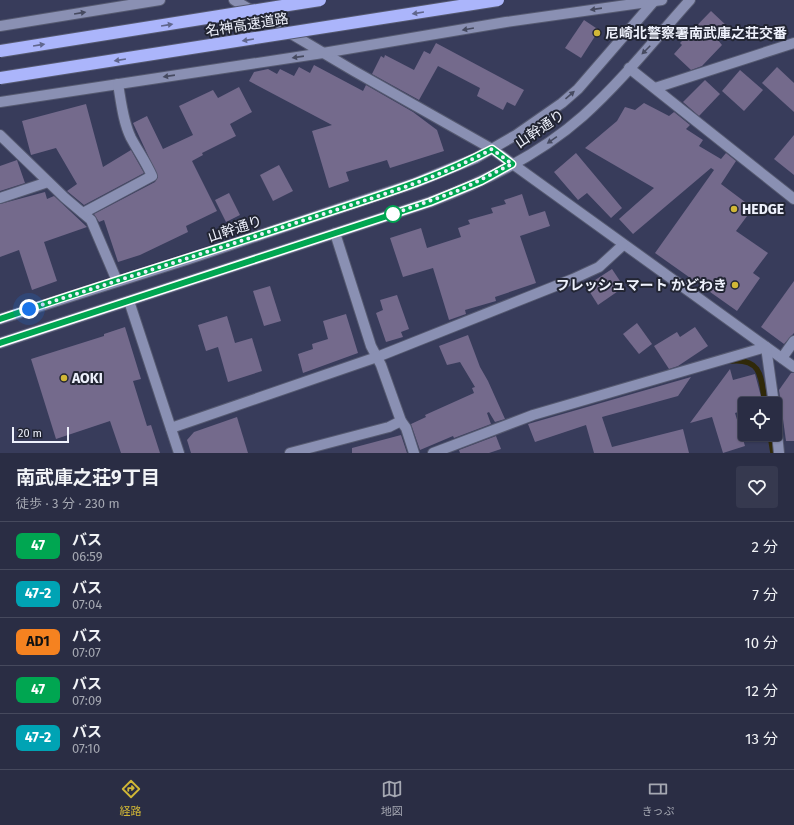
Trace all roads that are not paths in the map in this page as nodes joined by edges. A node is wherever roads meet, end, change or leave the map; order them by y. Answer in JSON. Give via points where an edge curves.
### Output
{"nodes":[{"id":1,"x":160,"y":0,"type":"edge"},
{"id":2,"x":234,"y":0,"type":"edge"},
{"id":3,"x":320,"y":0,"type":"edge"},
{"id":4,"x":498,"y":0,"type":"edge"},
{"id":5,"x":657,"y":0,"type":"edge"},
{"id":6,"x":690,"y":0,"type":"edge"},
{"id":7,"x":0,"y":26,"type":"edge"},
{"id":8,"x":794,"y":43,"type":"edge"},
{"id":9,"x":0,"y":51,"type":"edge"},
{"id":10,"x":324,"y":53,"type":"junction"},
{"id":11,"x":629,"y":68,"type":"junction"},
{"id":12,"x":0,"y":78,"type":"edge"},
{"id":13,"x":118,"y":84,"type":"junction"},
{"id":14,"x":655,"y":88,"type":"junction"},
{"id":15,"x":0,"y":102,"type":"edge"},
{"id":16,"x":0,"y":135,"type":"edge"},
{"id":17,"x":492,"y":149,"type":"junction"},
{"id":18,"x":512,"y":164,"type":"junction"},
{"id":19,"x":48,"y":182,"type":"junction"},
{"id":20,"x":0,"y":198,"type":"edge"},
{"id":21,"x":794,"y":198,"type":"edge"},
{"id":22,"x":83,"y":213,"type":"junction"},
{"id":23,"x":335,"y":233,"type":"junction"},
{"id":24,"x":623,"y":245,"type":"junction"},
{"id":25,"x":117,"y":281,"type":"junction"},
{"id":26,"x":129,"y":301,"type":"junction"},
{"id":27,"x":0,"y":319,"type":"edge"},
{"id":28,"x":794,"y":341,"type":"edge"},
{"id":29,"x":0,"y":343,"type":"edge"},
{"id":30,"x":766,"y":347,"type":"junction"},
{"id":31,"x":377,"y":357,"type":"junction"},
{"id":32,"x":782,"y":358,"type":"junction"},
{"id":33,"x":794,"y":366,"type":"edge"},
{"id":34,"x":773,"y":397,"type":"edge"},
{"id":35,"x":401,"y":421,"type":"junction"},
{"id":36,"x":171,"y":428,"type":"junction"},
{"id":37,"x":778,"y":441,"type":"edge"},
{"id":38,"x":179,"y":453,"type":"edge"},
{"id":39,"x":290,"y":453,"type":"edge"},
{"id":40,"x":414,"y":453,"type":"edge"},
{"id":41,"x":433,"y":453,"type":"edge"},
{"id":42,"x":779,"y":453,"type":"edge"}],
"edges":[{"from":7,"to":1,"type":"street","one_way":true},
{"from":2,"to":10,"type":"street"},
{"from":9,"to":3,"type":"highway","name":"名神高速道路","one_way":true,"bridge":true},
{"from":4,"to":12,"type":"highway","name":"名神高速道路","one_way":true,"bridge":true},
{"from":5,"to":10,"type":"street","one_way":true,"via":[[506,22]]},
{"from":17,"to":5,"type":"street","name":"山幹通り","one_way":true,"via":[[548,113],[578,89]]},
{"from":6,"to":11,"type":"street","name":"山幹通り","one_way":true},
{"from":8,"to":14,"type":"street"},
{"from":10,"to":13,"type":"street","one_way":true},
{"from":10,"to":17,"type":"street"},
{"from":11,"to":14,"type":"street"},
{"from":11,"to":18,"type":"street","name":"山幹通り","one_way":true,"via":[[583,116],[539,149]]},
{"from":13,"to":15,"type":"street"},
{"from":13,"to":22,"type":"street","via":[[122,112],[130,137],[152,176]]},
{"from":14,"to":21,"type":"street"},
{"from":16,"to":19,"type":"street"},
{"from":17,"to":18,"type":"street"},
{"from":17,"to":25,"type":"street","name":"山幹通り","via":[[459,166],[415,183]]},
{"from":18,"to":23,"type":"street","name":"山幹通り","via":[[444,197]]},
{"from":18,"to":24,"type":"street"},
{"from":19,"to":20,"type":"street"},
{"from":19,"to":22,"type":"street"},
{"from":22,"to":25,"type":"street","via":[[91,220]]},
{"from":23,"to":26,"type":"street","name":"山幹通り"},
{"from":23,"to":31,"type":"street"},
{"from":24,"to":30,"type":"street"},
{"from":24,"to":31,"type":"street","via":[[592,271]]},
{"from":25,"to":27,"type":"street","name":"山幹通り"},
{"from":26,"to":29,"type":"street","name":"山幹通り"},
{"from":26,"to":36,"type":"street"},
{"from":28,"to":32,"type":"street"},
{"from":30,"to":32,"type":"street"},
{"from":30,"to":34,"type":"street"},
{"from":30,"to":41,"type":"street","via":[[533,415]]},
{"from":31,"to":35,"type":"street"},
{"from":31,"to":36,"type":"street"},
{"from":32,"to":33,"type":"street"},
{"from":35,"to":39,"type":"street","via":[[390,427]]},
{"from":35,"to":40,"type":"street"},
{"from":36,"to":38,"type":"street"},
{"from":37,"to":42,"type":"street"}]}
